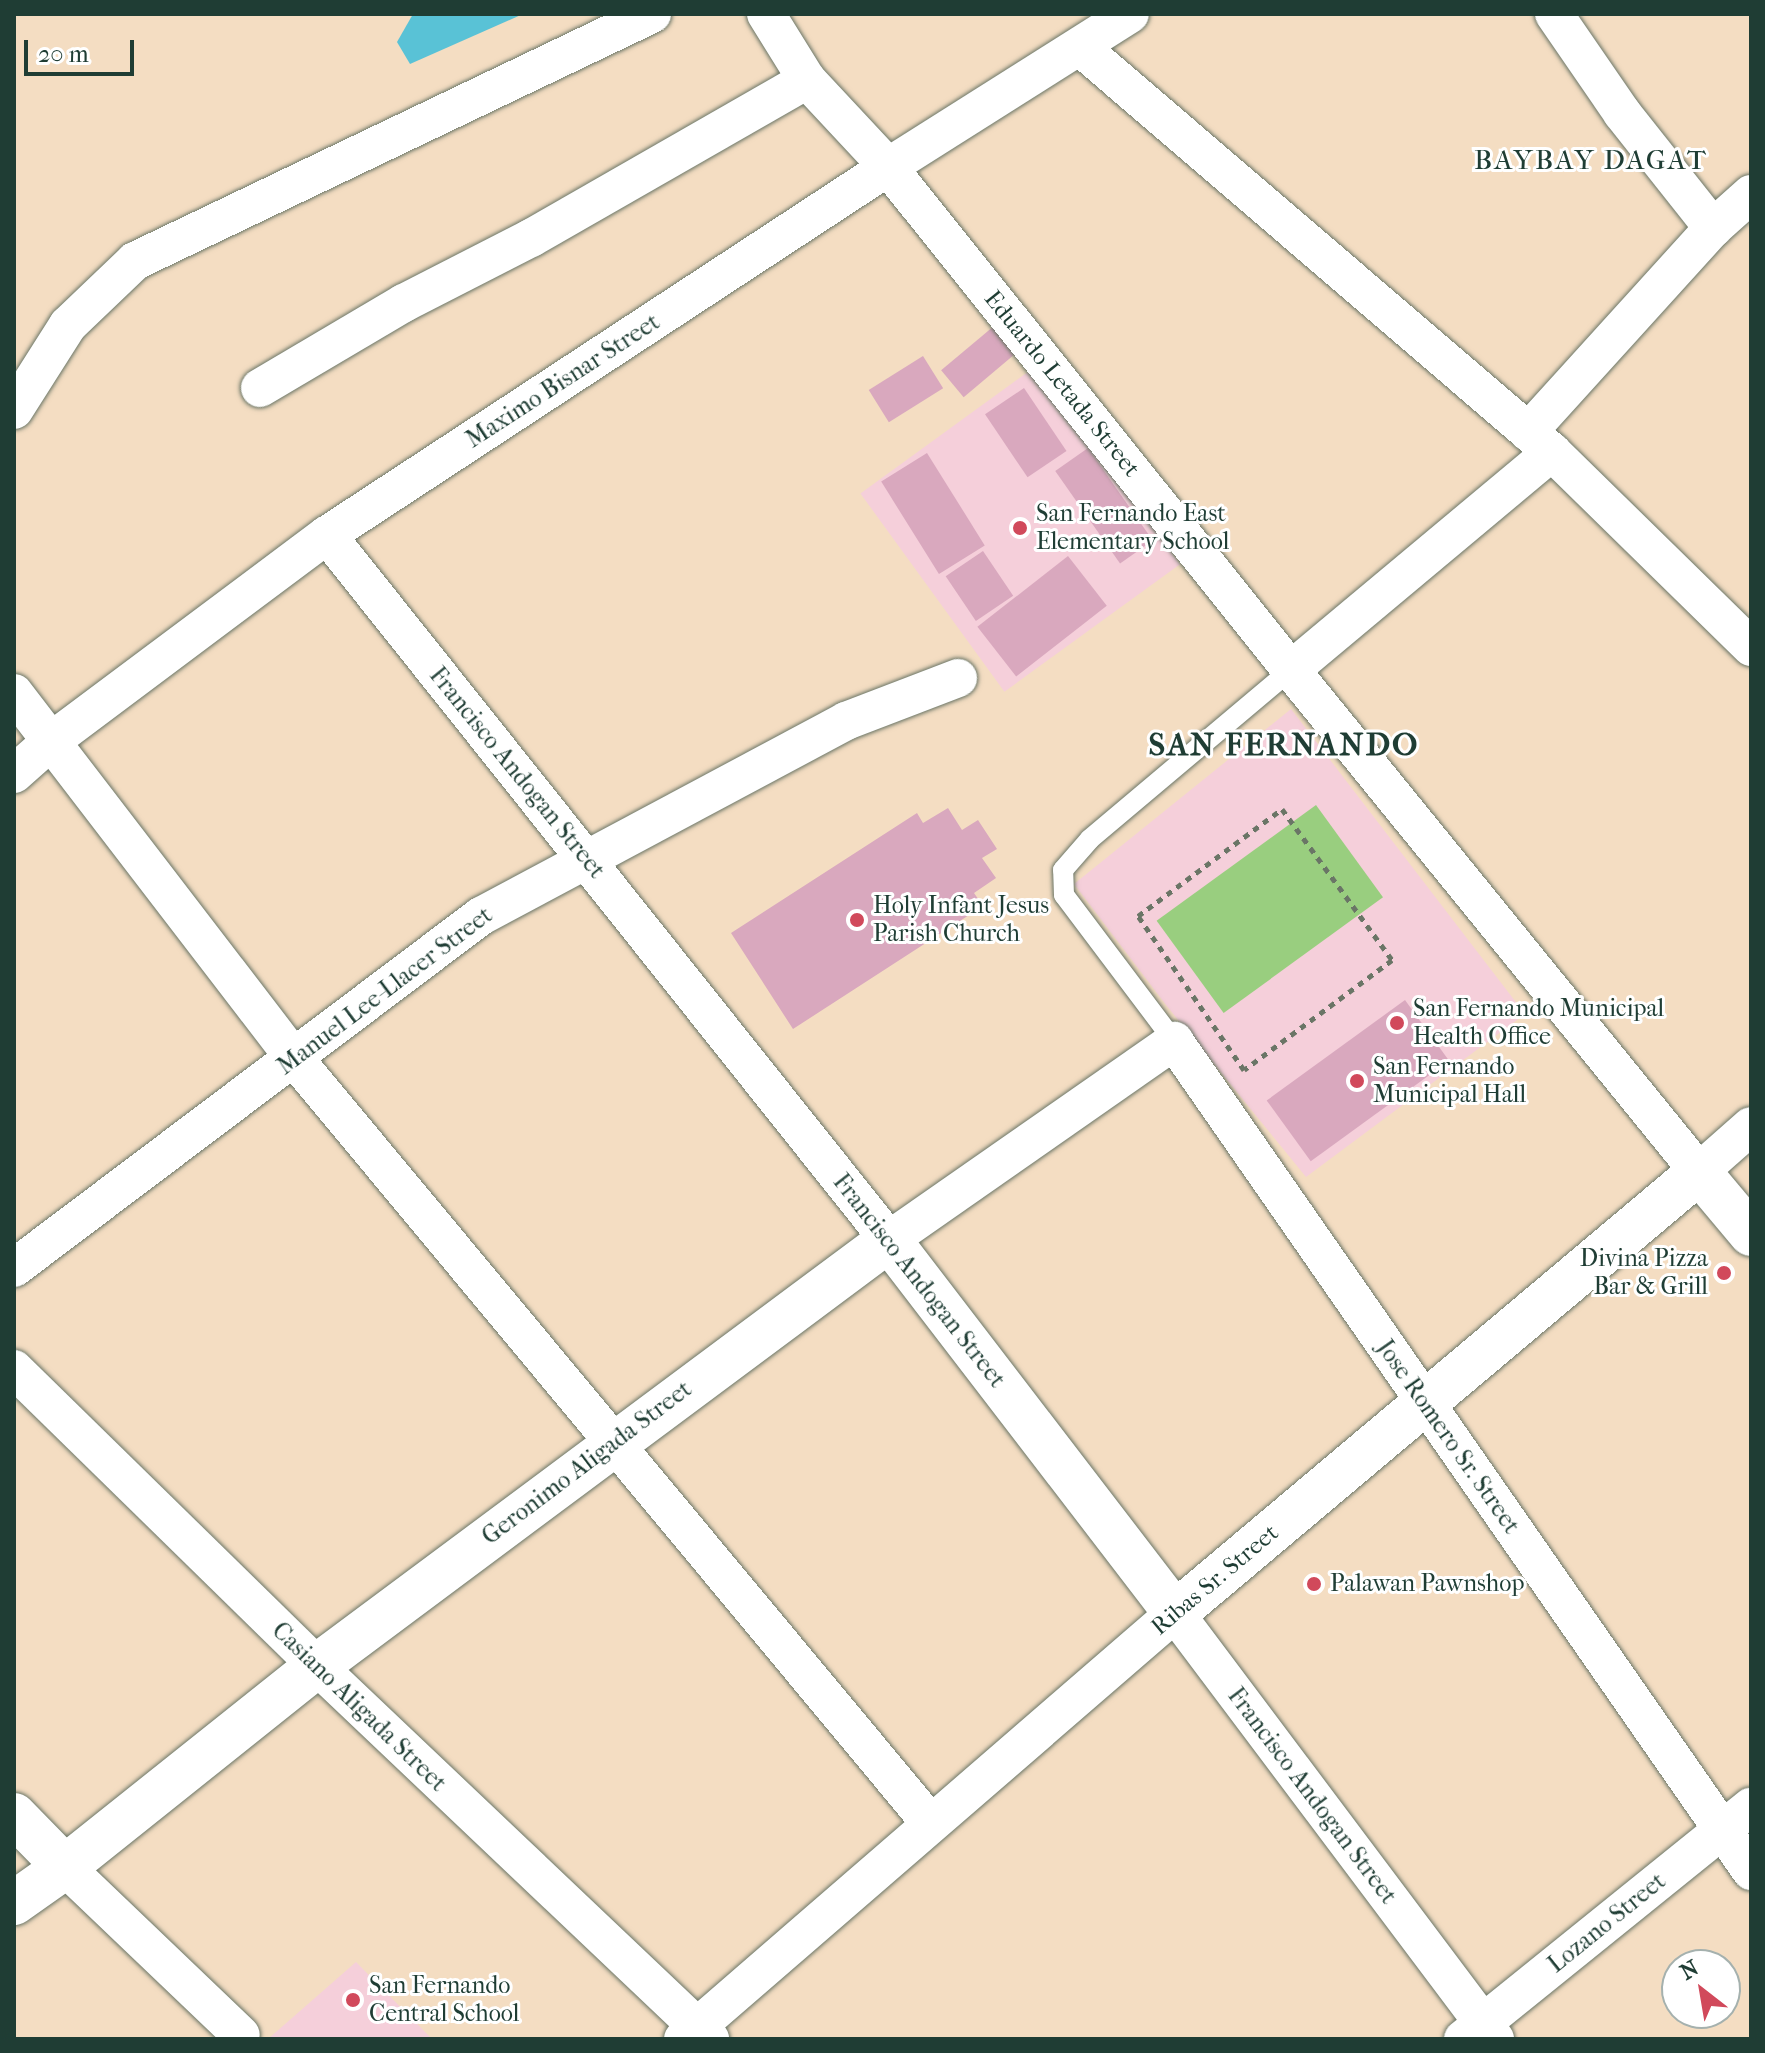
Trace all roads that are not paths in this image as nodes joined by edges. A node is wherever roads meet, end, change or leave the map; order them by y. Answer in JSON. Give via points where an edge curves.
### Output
{"nodes":[{"id":1,"x":652,"y":14,"type":"edge"},
{"id":2,"x":766,"y":14,"type":"edge"},
{"id":3,"x":1130,"y":14,"type":"edge"},
{"id":4,"x":1554,"y":14,"type":"edge"},
{"id":5,"x":1080,"y":47,"type":"junction"},
{"id":6,"x":807,"y":80,"type":"junction"},
{"id":7,"x":888,"y":167,"type":"junction"},
{"id":8,"x":1751,"y":195,"type":"edge"},
{"id":9,"x":1713,"y":228,"type":"junction"},
{"id":10,"x":260,"y":388,"type":"dead end"},
{"id":11,"x":14,"y":410,"type":"edge"},
{"id":12,"x":1540,"y":442,"type":"junction"},
{"id":13,"x":327,"y":535,"type":"junction"},
{"id":14,"x":1751,"y":647,"type":"edge"},
{"id":15,"x":1291,"y":670,"type":"junction"},
{"id":16,"x":958,"y":678,"type":"dead end"},
{"id":17,"x":14,"y":693,"type":"edge"},
{"id":18,"x":50,"y":742,"type":"junction"},
{"id":19,"x":14,"y":774,"type":"edge"},
{"id":20,"x":586,"y":859,"type":"junction"},
{"id":21,"x":1174,"y":1041,"type":"junction"},
{"id":22,"x":294,"y":1058,"type":"junction"},
{"id":23,"x":1751,"y":1126,"type":"edge"},
{"id":24,"x":1699,"y":1172,"type":"junction"},
{"id":25,"x":1751,"y":1234,"type":"edge"},
{"id":26,"x":889,"y":1240,"type":"junction"},
{"id":27,"x":14,"y":1268,"type":"edge"},
{"id":28,"x":14,"y":1369,"type":"edge"},
{"id":29,"x":1425,"y":1404,"type":"junction"},
{"id":30,"x":615,"y":1441,"type":"junction"},
{"id":31,"x":1175,"y":1613,"type":"junction"},
{"id":32,"x":317,"y":1666,"type":"junction"},
{"id":33,"x":14,"y":1815,"type":"edge"},
{"id":34,"x":1737,"y":1819,"type":"edge"},
{"id":35,"x":931,"y":1824,"type":"junction"},
{"id":36,"x":65,"y":1867,"type":"junction"},
{"id":37,"x":1751,"y":1871,"type":"edge"},
{"id":38,"x":14,"y":1903,"type":"edge"},
{"id":39,"x":1480,"y":2034,"type":"edge"},
{"id":40,"x":241,"y":2035,"type":"dead end"},
{"id":41,"x":697,"y":2035,"type":"edge"}],
"edges":[{"from":1,"to":11,"type":"street","via":[[135,261],[68,325]]},
{"from":2,"to":6,"type":"street","name":"Eduardo Letada Street"},
{"from":3,"to":5,"type":"street","name":"Maximo Bisnar Street"},
{"from":4,"to":9,"type":"street","via":[[1622,113]]},
{"from":5,"to":7,"type":"street","name":"Maximo Bisnar Street"},
{"from":5,"to":12,"type":"street"},
{"from":6,"to":7,"type":"street","name":"Eduardo Letada Street"},
{"from":6,"to":10,"type":"street"},
{"from":7,"to":13,"type":"street","name":"Maximo Bisnar Street"},
{"from":7,"to":15,"type":"street","name":"Eduardo Letada Street"},
{"from":8,"to":9,"type":"street"},
{"from":9,"to":12,"type":"street"},
{"from":12,"to":14,"type":"street"},
{"from":12,"to":15,"type":"street"},
{"from":13,"to":18,"type":"street","name":"Maximo Bisnar Street"},
{"from":13,"to":20,"type":"street","name":"Francisco Andogan Street"},
{"from":15,"to":21,"type":"lane","via":[[1090,839],[1063,870],[1064,895]]},
{"from":15,"to":24,"type":"street","name":"Eduardo Letada Street"},
{"from":16,"to":20,"type":"street","name":"Manuel Lee-Llacer Street","via":[[846,721]]},
{"from":17,"to":18,"type":"street"},
{"from":18,"to":19,"type":"street","name":"Maximo Bisnar Street"},
{"from":18,"to":22,"type":"street"},
{"from":20,"to":22,"type":"street","name":"Manuel Lee-Llacer Street","via":[[481,916]]},
{"from":20,"to":26,"type":"street","name":"Francisco Andogan Street"},
{"from":21,"to":26,"type":"street","name":"Geronimo Aligada Street"},
{"from":21,"to":29,"type":"street","name":"Jose Romero Sr. Street"},
{"from":22,"to":27,"type":"street","name":"Manuel Lee-Llacer Street"},
{"from":22,"to":30,"type":"street"},
{"from":23,"to":24,"type":"street","name":"Ribas Sr. Street"},
{"from":24,"to":25,"type":"main road","name":"Eduardo Letada Street"},
{"from":24,"to":29,"type":"main road","name":"Ribas Sr. Street"},
{"from":26,"to":30,"type":"main road","name":"Geronimo Aligada Street"},
{"from":26,"to":31,"type":"main road","name":"Francisco Andogan Street"},
{"from":28,"to":32,"type":"street","name":"Casiano Aligada Street"},
{"from":29,"to":31,"type":"main road","name":"Ribas Sr. Street"},
{"from":29,"to":34,"type":"street","name":"Jose Romero Sr. Street"},
{"from":30,"to":32,"type":"main road","name":"Geronimo Aligada Street"},
{"from":30,"to":35,"type":"street"},
{"from":31,"to":35,"type":"street","name":"Ribas Sr. Street"},
{"from":31,"to":39,"type":"street","name":"Francisco Andogan Street"},
{"from":32,"to":36,"type":"main road","name":"Geronimo Aligada Street"},
{"from":32,"to":41,"type":"street","name":"Casiano Aligada Street"},
{"from":33,"to":36,"type":"main road"},
{"from":34,"to":37,"type":"street","name":"Jose Romero Sr. Street"},
{"from":34,"to":39,"type":"street","name":"Lozano Street"},
{"from":35,"to":41,"type":"street","name":"Ribas Sr. Street"},
{"from":36,"to":38,"type":"main road","name":"Geronimo Aligada Street"},
{"from":36,"to":40,"type":"street"}]}
